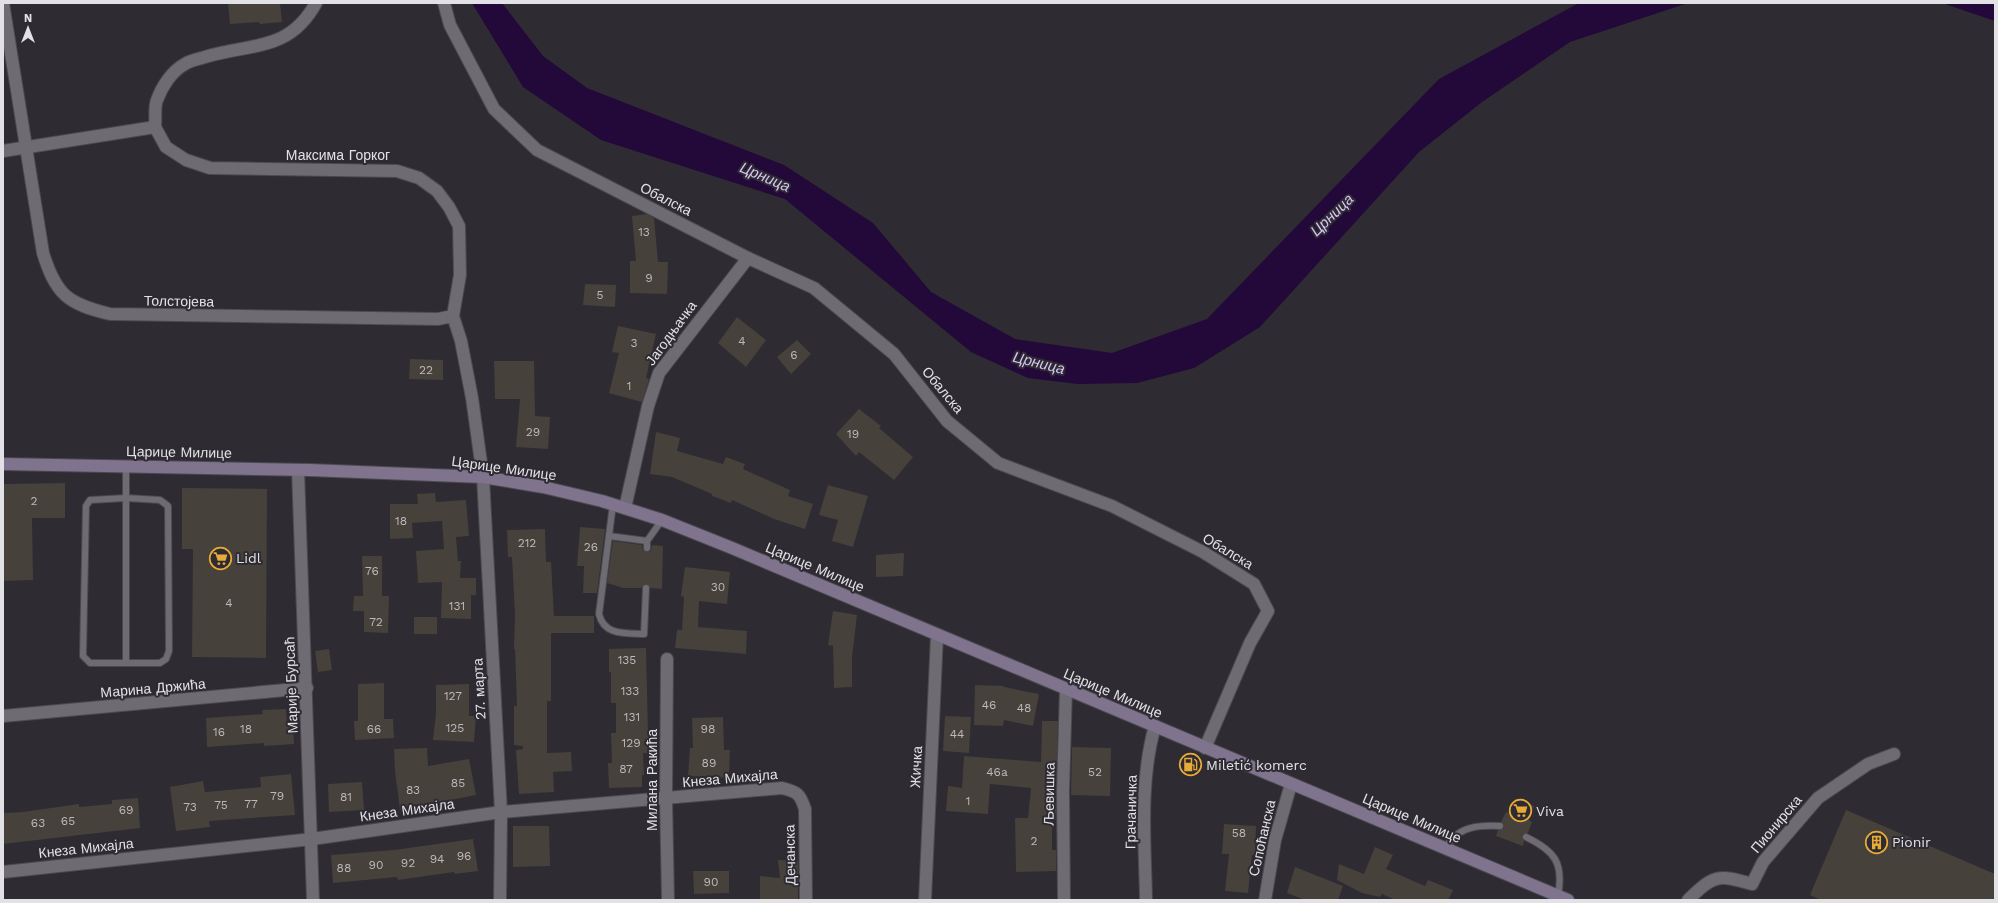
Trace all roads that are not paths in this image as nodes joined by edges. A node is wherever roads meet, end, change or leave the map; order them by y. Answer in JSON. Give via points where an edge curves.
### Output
{"nodes":[{"id":1,"x":3,"y":3,"type":"edge"},
{"id":2,"x":316,"y":3,"type":"edge"},
{"id":3,"x":444,"y":3,"type":"edge"},
{"id":4,"x":155,"y":127,"type":"junction"},
{"id":5,"x":25,"y":148,"type":"junction"},
{"id":6,"x":3,"y":151,"type":"edge"},
{"id":7,"x":748,"y":258,"type":"junction"},
{"id":8,"x":453,"y":316,"type":"junction"},
{"id":9,"x":3,"y":464,"type":"edge"},
{"id":10,"x":126,"y":466,"type":"junction"},
{"id":11,"x":298,"y":470,"type":"junction"},
{"id":12,"x":483,"y":477,"type":"junction"},
{"id":13,"x":126,"y":498,"type":"junction"},
{"id":14,"x":613,"y":504,"type":"junction"},
{"id":15,"x":625,"y":508,"type":"junction"},
{"id":16,"x":662,"y":520,"type":"junction"},
{"id":17,"x":608,"y":536,"type":"junction"},
{"id":18,"x":647,"y":541,"type":"junction"},
{"id":19,"x":647,"y":548,"type":"dead end"},
{"id":20,"x":646,"y":588,"type":"dead end"},
{"id":21,"x":938,"y":635,"type":"junction"},
{"id":22,"x":667,"y":659,"type":"dead end"},
{"id":23,"x":126,"y":663,"type":"junction"},
{"id":24,"x":307,"y":688,"type":"junction"},
{"id":25,"x":1066,"y":689,"type":"junction"},
{"id":26,"x":3,"y":716,"type":"edge"},
{"id":27,"x":1155,"y":726,"type":"junction"},
{"id":28,"x":1205,"y":748,"type":"junction"},
{"id":29,"x":1894,"y":754,"type":"dead end"},
{"id":30,"x":1291,"y":784,"type":"junction"},
{"id":31,"x":666,"y":799,"type":"junction"},
{"id":32,"x":805,"y":809,"type":"joint"},
{"id":33,"x":501,"y":812,"type":"junction"},
{"id":34,"x":1500,"y":826,"type":"dead end"},
{"id":35,"x":1526,"y":836,"type":"dead end"},
{"id":36,"x":312,"y":839,"type":"junction"},
{"id":37,"x":1446,"y":848,"type":"junction"},
{"id":38,"x":3,"y":872,"type":"edge"},
{"id":39,"x":1563,"y":898,"type":"edge"},
{"id":40,"x":313,"y":900,"type":"edge"},
{"id":41,"x":500,"y":900,"type":"edge"},
{"id":42,"x":668,"y":900,"type":"edge"},
{"id":43,"x":806,"y":900,"type":"edge"},
{"id":44,"x":925,"y":900,"type":"edge"},
{"id":45,"x":1064,"y":900,"type":"edge"},
{"id":46,"x":1146,"y":900,"type":"edge"},
{"id":47,"x":1265,"y":900,"type":"edge"},
{"id":48,"x":1688,"y":900,"type":"edge"}],
"edges":[{"from":1,"to":5,"type":"street","name":"Толстојева"},
{"from":2,"to":4,"type":"street","via":[[308,18],[292,32],[259,47],[212,55],[185,64],[166,81],[157,101]]},
{"from":3,"to":7,"type":"street","name":"Обалска","via":[[450,25],[494,109],[537,150]]},
{"from":4,"to":5,"type":"street"},
{"from":4,"to":8,"type":"street","name":"Максима Горког","via":[[166,147],[186,160],[210,168],[397,170],[419,178],[437,191],[459,226],[460,275]]},
{"from":5,"to":6,"type":"street"},
{"from":5,"to":8,"type":"street","name":"Толстојева","via":[[43,253],[49,273],[58,289],[70,300],[86,308],[110,314],[177,316],[438,319]]},
{"from":7,"to":15,"type":"street","name":"Јагодњачка","via":[[659,373],[646,413]]},
{"from":7,"to":28,"type":"street","name":"Обалска","via":[[814,288],[825,297],[894,354],[947,420],[998,463],[1112,506],[1203,552],[1254,584],[1268,611],[1250,643]]},
{"from":8,"to":12,"type":"street","name":"Максима Горког","via":[[471,391]]},
{"from":9,"to":10,"type":"main road","name":"Царице Милице"},
{"from":10,"to":11,"type":"main road","name":"Царице Милице"},
{"from":10,"to":13,"type":"lane"},
{"from":11,"to":12,"type":"main road","name":"Царице Милице"},
{"from":11,"to":24,"type":"street","name":"Марије Бурсаћ"},
{"from":12,"to":14,"type":"main road","name":"Царице Милице","via":[[543,487]]},
{"from":12,"to":33,"type":"street","name":"27. марта"},
{"from":13,"to":23,"type":"lane"},
{"from":13,"to":23,"type":"lane","via":[[160,500],[168,506],[169,643],[168,655],[160,663]]},
{"from":13,"to":23,"type":"lane","via":[[90,500],[86,506],[84,656],[90,663]]},
{"from":14,"to":15,"type":"main road","name":"Царице Милице"},
{"from":14,"to":17,"type":"lane"},
{"from":15,"to":16,"type":"main road","name":"Царице Милице"},
{"from":16,"to":18,"type":"lane"},
{"from":16,"to":21,"type":"main road","name":"Царице Милице"},
{"from":17,"to":18,"type":"lane"},
{"from":17,"to":20,"type":"lane","via":[[599,614],[603,625],[608,630],[618,633],[644,634]]},
{"from":18,"to":19,"type":"lane"},
{"from":21,"to":25,"type":"main road","name":"Царице Милице"},
{"from":21,"to":44,"type":"street","name":"Жичка"},
{"from":22,"to":31,"type":"street","name":"Милана Ракића"},
{"from":24,"to":26,"type":"street","name":"Марина Држића"},
{"from":24,"to":36,"type":"street","name":"Марије Бурсаћ"},
{"from":25,"to":27,"type":"main road","name":"Царице Милице"},
{"from":25,"to":45,"type":"street","name":"Љевишка","via":[[1063,791]]},
{"from":27,"to":28,"type":"main road","name":"Царице Милице"},
{"from":27,"to":46,"type":"street","name":"Грачаничка","via":[[1149,746],[1144,813]]},
{"from":28,"to":30,"type":"main road","name":"Царице Милице"},
{"from":29,"to":48,"type":"street","name":"Пионирска","via":[[1868,764],[1818,798],[1763,862],[1752,884],[1730,878],[1712,879]]},
{"from":30,"to":37,"type":"main road","name":"Царице Милице"},
{"from":30,"to":47,"type":"street","name":"Сопоћанска","via":[[1275,840]]},
{"from":31,"to":32,"type":"street","name":"Кнеза Михајла","via":[[782,788],[800,796]]},
{"from":31,"to":33,"type":"street","name":"Кнеза Михајла"},
{"from":31,"to":42,"type":"street","name":"Милана Ракића"},
{"from":32,"to":43,"type":"street","name":"Дечанска"},
{"from":33,"to":36,"type":"street","name":"Кнеза Михајла"},
{"from":33,"to":41,"type":"street","name":"27. марта"},
{"from":34,"to":37,"type":"lane","via":[[1461,832],[1454,836]]},
{"from":35,"to":39,"type":"lane","via":[[1553,854],[1561,876]]},
{"from":36,"to":38,"type":"street","name":"Кнеза Михајла"},
{"from":36,"to":40,"type":"street","name":"Марије Бурсаћ"},
{"from":37,"to":39,"type":"main road","name":"Царице Милице"}]}
